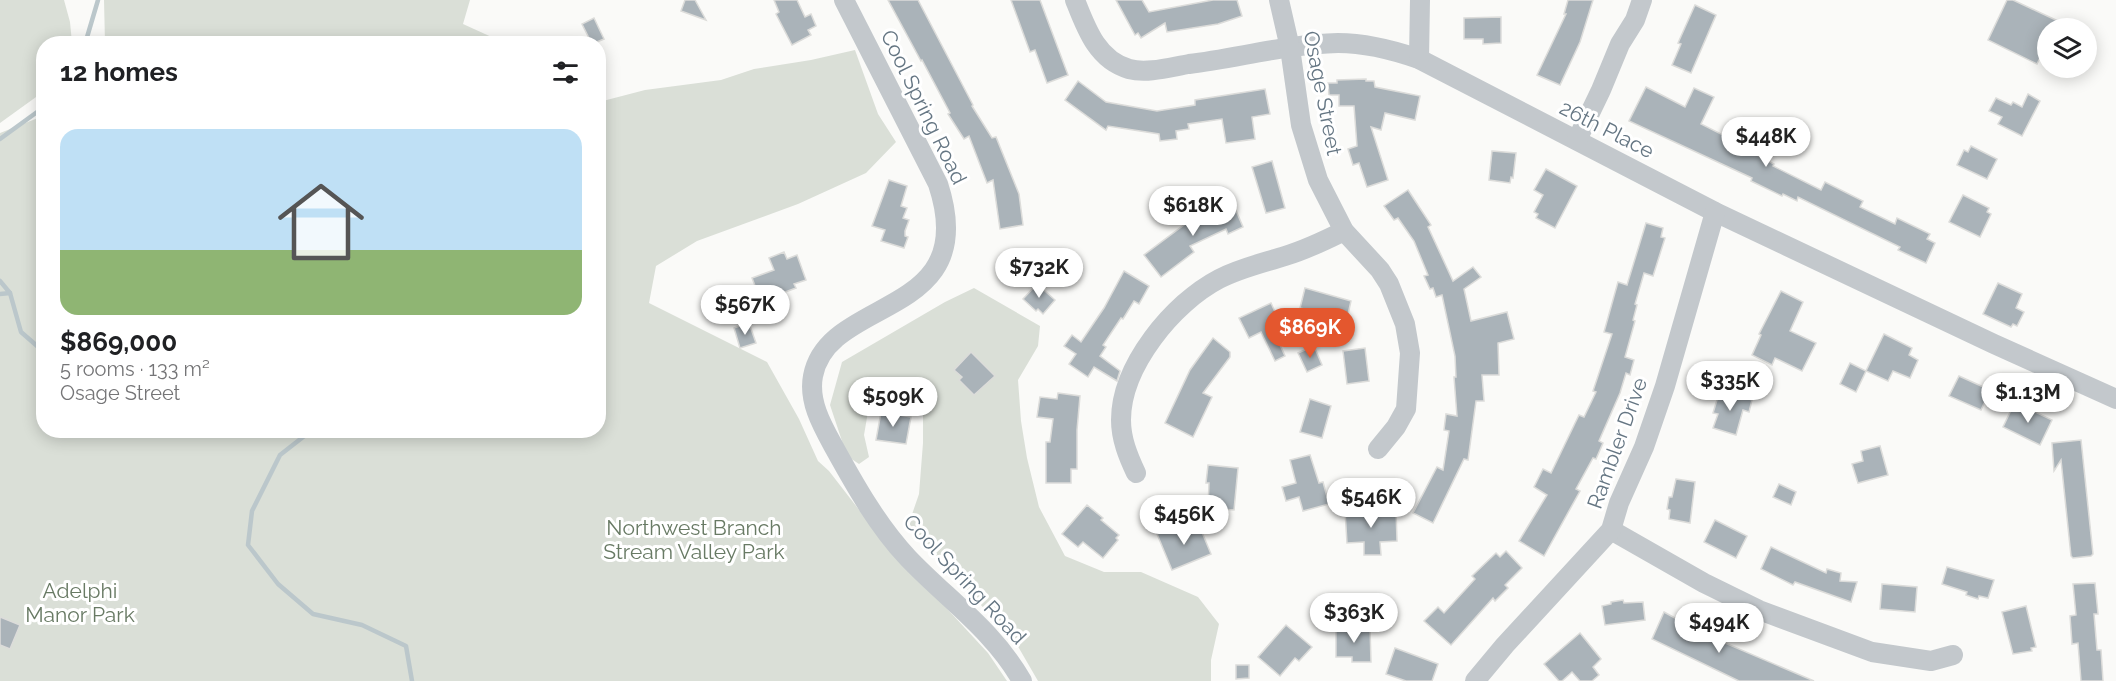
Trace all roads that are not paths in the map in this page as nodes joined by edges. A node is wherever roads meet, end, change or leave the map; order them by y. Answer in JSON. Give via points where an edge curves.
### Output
{"nodes":[{"id":1,"x":844,"y":0,"type":"edge"},
{"id":2,"x":1279,"y":0,"type":"edge"},
{"id":3,"x":1420,"y":0,"type":"edge"},
{"id":4,"x":1642,"y":0,"type":"edge"},
{"id":5,"x":1076,"y":4,"type":"edge"},
{"id":6,"x":1290,"y":48,"type":"junction"},
{"id":7,"x":1419,"y":59,"type":"junction"},
{"id":8,"x":1577,"y":140,"type":"junction"},
{"id":9,"x":1715,"y":212,"type":"junction"},
{"id":10,"x":1344,"y":231,"type":"junction"},
{"id":11,"x":2116,"y":399,"type":"edge"},
{"id":12,"x":1378,"y":449,"type":"dead end"},
{"id":13,"x":1136,"y":473,"type":"dead end"},
{"id":14,"x":1611,"y":530,"type":"junction"},
{"id":15,"x":1953,"y":655,"type":"dead end"},
{"id":16,"x":1022,"y":681,"type":"edge"},
{"id":17,"x":1475,"y":681,"type":"edge"}],
"edges":[{"from":1,"to":16,"type":"street","name":"Cool Spring Road","via":[[938,184],[945,204],[945,237],[937,265],[918,287],[841,334],[824,351],[813,376],[816,411],[884,529],[936,587],[993,640]]},
{"from":2,"to":6,"type":"street","name":"Osage Street"},
{"from":3,"to":7,"type":"street"},
{"from":4,"to":8,"type":"street"},
{"from":5,"to":6,"type":"street","name":"26th Place","via":[[1101,52],[1131,70]]},
{"from":6,"to":7,"type":"street","name":"26th Place","via":[[1340,43],[1391,49]]},
{"from":6,"to":10,"type":"street","name":"Osage Street","via":[[1310,158],[1328,204]]},
{"from":7,"to":8,"type":"street","name":"26th Place"},
{"from":8,"to":9,"type":"street","name":"26th Place"},
{"from":9,"to":11,"type":"street","name":"26th Place"},
{"from":9,"to":14,"type":"street","name":"Rambler Drive","via":[[1665,386]]},
{"from":10,"to":12,"type":"street","name":"Osage Street","via":[[1389,284],[1405,324],[1410,353],[1406,409],[1388,440]]},
{"from":10,"to":13,"type":"street","via":[[1306,249],[1220,278],[1187,301],[1162,326],[1132,374],[1122,407],[1122,436]]},
{"from":14,"to":15,"type":"street","via":[[1704,584],[1769,614],[1872,652],[1931,661]]},
{"from":14,"to":17,"type":"street","name":"Rambler Drive"}]}
